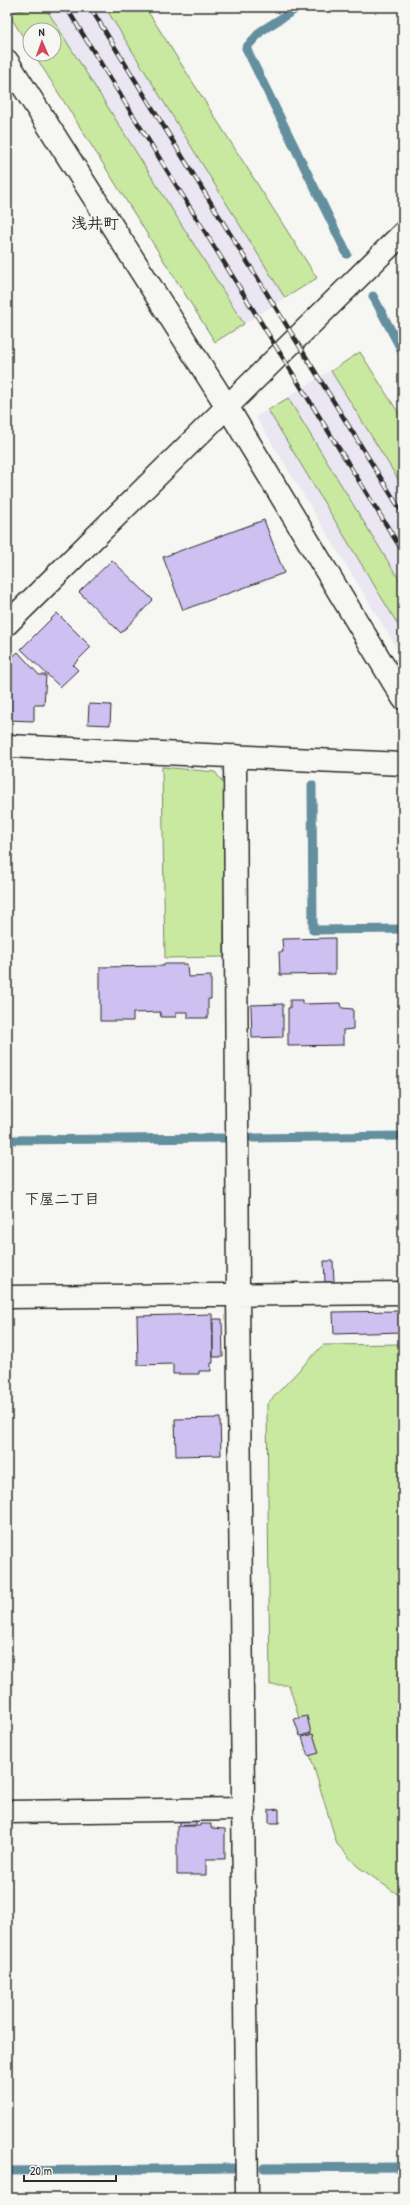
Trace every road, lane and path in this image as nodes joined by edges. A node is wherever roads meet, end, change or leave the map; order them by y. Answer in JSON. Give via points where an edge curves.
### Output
{"nodes":[{"id":1,"x":7,"y":61,"type":"edge"},
{"id":2,"x":403,"y":233,"type":"edge"},
{"id":3,"x":228,"y":408,"type":"junction"},
{"id":4,"x":7,"y":624,"type":"edge"},
{"id":5,"x":403,"y":698,"type":"edge"},
{"id":6,"x":7,"y":746,"type":"edge"},
{"id":7,"x":235,"y":756,"type":"junction"},
{"id":8,"x":403,"y":764,"type":"edge"},
{"id":9,"x":403,"y":1293,"type":"edge"},
{"id":10,"x":238,"y":1295,"type":"junction"},
{"id":11,"x":7,"y":1297,"type":"edge"},
{"id":12,"x":244,"y":1809,"type":"junction"},
{"id":13,"x":7,"y":1812,"type":"edge"},
{"id":14,"x":247,"y":2198,"type":"edge"}],
"edges":[{"from":1,"to":3,"type":"street"},
{"from":2,"to":3,"type":"street"},
{"from":3,"to":4,"type":"street"},
{"from":3,"to":5,"type":"street"},
{"from":6,"to":7,"type":"street"},
{"from":7,"to":8,"type":"street"},
{"from":7,"to":10,"type":"street"},
{"from":9,"to":10,"type":"street"},
{"from":10,"to":11,"type":"street"},
{"from":10,"to":12,"type":"street"},
{"from":12,"to":13,"type":"street"},
{"from":12,"to":14,"type":"street"}]}
